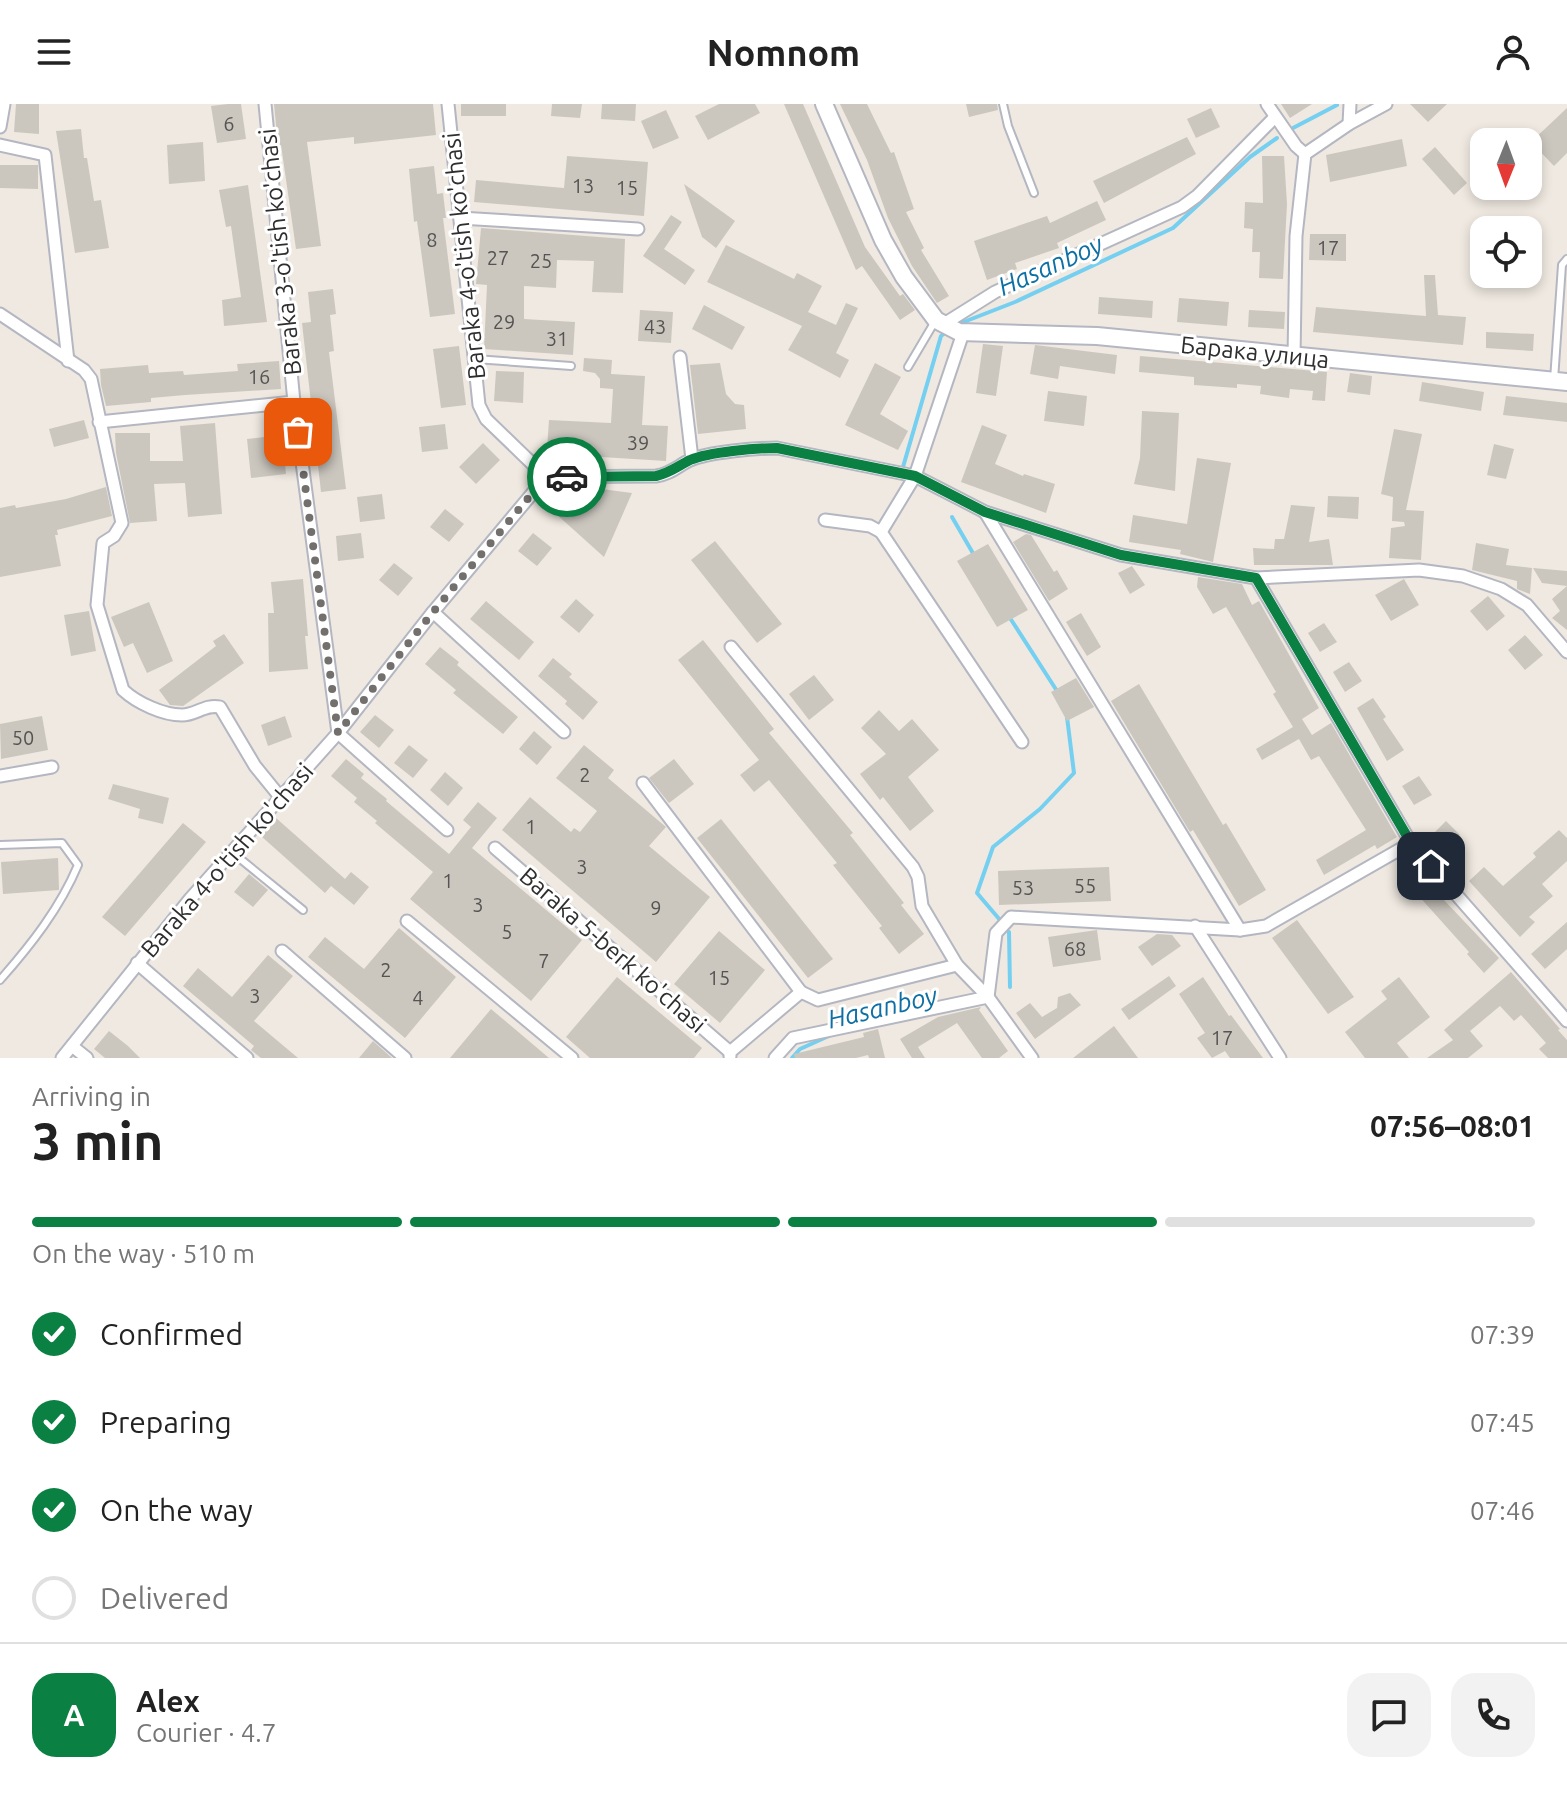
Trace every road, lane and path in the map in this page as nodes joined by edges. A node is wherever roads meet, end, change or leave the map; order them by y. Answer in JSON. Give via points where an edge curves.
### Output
{"nodes":[{"id":1,"x":4,"y":104,"type":"edge"},
{"id":2,"x":265,"y":104,"type":"edge"},
{"id":3,"x":448,"y":104,"type":"edge"},
{"id":4,"x":824,"y":104,"type":"edge"},
{"id":5,"x":1003,"y":104,"type":"edge"},
{"id":6,"x":1267,"y":104,"type":"edge"},
{"id":7,"x":1350,"y":104,"type":"edge"},
{"id":8,"x":1386,"y":104,"type":"edge"},
{"id":9,"x":1275,"y":117,"type":"junction"},
{"id":10,"x":0,"y":123,"type":"edge"},
{"id":11,"x":1349,"y":124,"type":"junction"},
{"id":12,"x":0,"y":145,"type":"edge"},
{"id":13,"x":1305,"y":154,"type":"junction"},
{"id":14,"x":1034,"y":193,"type":"dead end"},
{"id":15,"x":460,"y":218,"type":"junction"},
{"id":16,"x":638,"y":229,"type":"dead end"},
{"id":17,"x":1567,"y":259,"type":"edge"},
{"id":18,"x":0,"y":314,"type":"edge"},
{"id":19,"x":950,"y":327,"type":"junction"},
{"id":20,"x":680,"y":357,"type":"dead end"},
{"id":21,"x":1294,"y":357,"type":"junction"},
{"id":22,"x":475,"y":359,"type":"junction"},
{"id":23,"x":68,"y":361,"type":"junction"},
{"id":24,"x":571,"y":366,"type":"dead end"},
{"id":25,"x":908,"y":367,"type":"dead end"},
{"id":26,"x":1561,"y":381,"type":"edge"},
{"id":27,"x":294,"y":402,"type":"junction"},
{"id":28,"x":99,"y":422,"type":"junction"},
{"id":29,"x":692,"y":459,"type":"junction"},
{"id":30,"x":915,"y":476,"type":"junction"},
{"id":31,"x":546,"y":477,"type":"junction"},
{"id":32,"x":985,"y":512,"type":"junction"},
{"id":33,"x":825,"y":520,"type":"dead end"},
{"id":34,"x":881,"y":532,"type":"junction"},
{"id":35,"x":1256,"y":578,"type":"junction"},
{"id":36,"x":433,"y":612,"type":"junction"},
{"id":37,"x":731,"y":647,"type":"dead end"},
{"id":38,"x":1567,"y":652,"type":"edge"},
{"id":39,"x":564,"y":732,"type":"dead end"},
{"id":40,"x":338,"y":733,"type":"junction"},
{"id":41,"x":1022,"y":742,"type":"dead end"},
{"id":42,"x":52,"y":767,"type":"dead end"},
{"id":43,"x":0,"y":776,"type":"edge"},
{"id":44,"x":643,"y":783,"type":"dead end"},
{"id":45,"x":281,"y":798,"type":"junction"},
{"id":46,"x":447,"y":830,"type":"dead end"},
{"id":47,"x":1411,"y":843,"type":"junction"},
{"id":48,"x":0,"y":845,"type":"edge"},
{"id":49,"x":495,"y":848,"type":"dead end"},
{"id":50,"x":233,"y":853,"type":"junction"},
{"id":51,"x":303,"y":910,"type":"dead end"},
{"id":52,"x":407,"y":921,"type":"dead end"},
{"id":53,"x":1195,"y":926,"type":"junction"},
{"id":54,"x":1240,"y":930,"type":"junction"},
{"id":55,"x":282,"y":951,"type":"dead end"},
{"id":56,"x":137,"y":963,"type":"junction"},
{"id":57,"x":957,"y":965,"type":"junction"},
{"id":58,"x":0,"y":980,"type":"edge"},
{"id":59,"x":801,"y":992,"type":"junction"},
{"id":60,"x":988,"y":997,"type":"junction"},
{"id":61,"x":1567,"y":1021,"type":"edge"},
{"id":62,"x":72,"y":1046,"type":"junction"},
{"id":63,"x":730,"y":1055,"type":"edge"},
{"id":64,"x":62,"y":1058,"type":"edge"},
{"id":65,"x":87,"y":1058,"type":"edge"},
{"id":66,"x":247,"y":1058,"type":"edge"},
{"id":67,"x":405,"y":1058,"type":"edge"},
{"id":68,"x":572,"y":1058,"type":"edge"},
{"id":69,"x":775,"y":1058,"type":"edge"},
{"id":70,"x":1032,"y":1058,"type":"edge"},
{"id":71,"x":1280,"y":1058,"type":"edge"}],
"edges":[{"from":1,"to":10,"type":"street"},
{"from":2,"to":27,"type":"street","name":"Baraka 3-o'tish ko'chasi"},
{"from":3,"to":15,"type":"street","name":"Baraka 4-o'tish ko'chasi"},
{"from":4,"to":19,"type":"main road","via":[[883,240],[914,292]]},
{"from":5,"to":14,"type":"lane"},
{"from":6,"to":9,"type":"street"},
{"from":7,"to":11,"type":"street"},
{"from":8,"to":11,"type":"street"},
{"from":9,"to":13,"type":"street"},
{"from":9,"to":19,"type":"street","via":[[1182,207],[995,292]]},
{"from":11,"to":13,"type":"street"},
{"from":12,"to":23,"type":"street","via":[[45,155]]},
{"from":13,"to":21,"type":"street","via":[[1296,236]]},
{"from":15,"to":16,"type":"street"},
{"from":15,"to":22,"type":"street","name":"Baraka 4-o'tish ko'chasi"},
{"from":17,"to":26,"type":"lane","via":[[1562,265]]},
{"from":18,"to":23,"type":"street"},
{"from":19,"to":21,"type":"main road","name":"Барака улица"},
{"from":19,"to":25,"type":"lane"},
{"from":19,"to":30,"type":"street"},
{"from":20,"to":29,"type":"street"},
{"from":21,"to":26,"type":"main road","name":"Барака улица"},
{"from":22,"to":24,"type":"lane"},
{"from":22,"to":31,"type":"street","name":"Baraka 4-o'tish ko'chasi","via":[[479,405],[486,419]]},
{"from":23,"to":28,"type":"street","via":[[91,379]]},
{"from":27,"to":28,"type":"street"},
{"from":27,"to":40,"type":"street","name":"Baraka 3-o'tish ko'chasi"},
{"from":28,"to":45,"type":"street","via":[[122,523],[103,543],[97,605],[123,690],[132,699],[184,715],[209,705],[220,707]]},
{"from":29,"to":30,"type":"street","via":[[777,448]]},
{"from":29,"to":31,"type":"street","via":[[656,476]]},
{"from":30,"to":32,"type":"street"},
{"from":30,"to":34,"type":"street"},
{"from":31,"to":36,"type":"street","name":"Baraka 4-o'tish ko'chasi"},
{"from":32,"to":35,"type":"street","via":[[1121,555]]},
{"from":32,"to":54,"type":"street"},
{"from":33,"to":34,"type":"street"},
{"from":34,"to":41,"type":"street"},
{"from":35,"to":38,"type":"street","via":[[1419,570],[1463,576],[1527,605]]},
{"from":35,"to":47,"type":"street"},
{"from":36,"to":39,"type":"street"},
{"from":36,"to":40,"type":"street","name":"Baraka 4-o'tish ko'chasi"},
{"from":37,"to":57,"type":"street","via":[[913,867],[922,906]]},
{"from":40,"to":45,"type":"street","name":"Baraka 4-o'tish ko'chasi"},
{"from":40,"to":46,"type":"street"},
{"from":42,"to":43,"type":"street"},
{"from":44,"to":59,"type":"street"},
{"from":45,"to":50,"type":"street","name":"Baraka 4-o'tish ko'chasi"},
{"from":47,"to":54,"type":"street","via":[[1266,926]]},
{"from":47,"to":61,"type":"street"},
{"from":48,"to":58,"type":"lane","via":[[62,843],[78,865],[34,941]]},
{"from":49,"to":63,"type":"street","name":"Baraka 5-berk ko'chasi"},
{"from":50,"to":51,"type":"lane"},
{"from":50,"to":56,"type":"street","name":"Baraka 4-o'tish ko'chasi"},
{"from":52,"to":68,"type":"street"},
{"from":53,"to":54,"type":"street"},
{"from":53,"to":60,"type":"street","via":[[1011,917],[996,933]]},
{"from":53,"to":71,"type":"street"},
{"from":55,"to":67,"type":"street"},
{"from":56,"to":62,"type":"street","name":"Baraka 4-o'tish ko'chasi"},
{"from":56,"to":66,"type":"street"},
{"from":57,"to":59,"type":"street","via":[[818,1000]]},
{"from":57,"to":60,"type":"street"},
{"from":59,"to":63,"type":"street"},
{"from":60,"to":69,"type":"street","via":[[793,1038]]},
{"from":60,"to":70,"type":"street"},
{"from":62,"to":64,"type":"street","name":"Baraka 4-o'tish ko'chasi"},
{"from":62,"to":65,"type":"street"}]}
